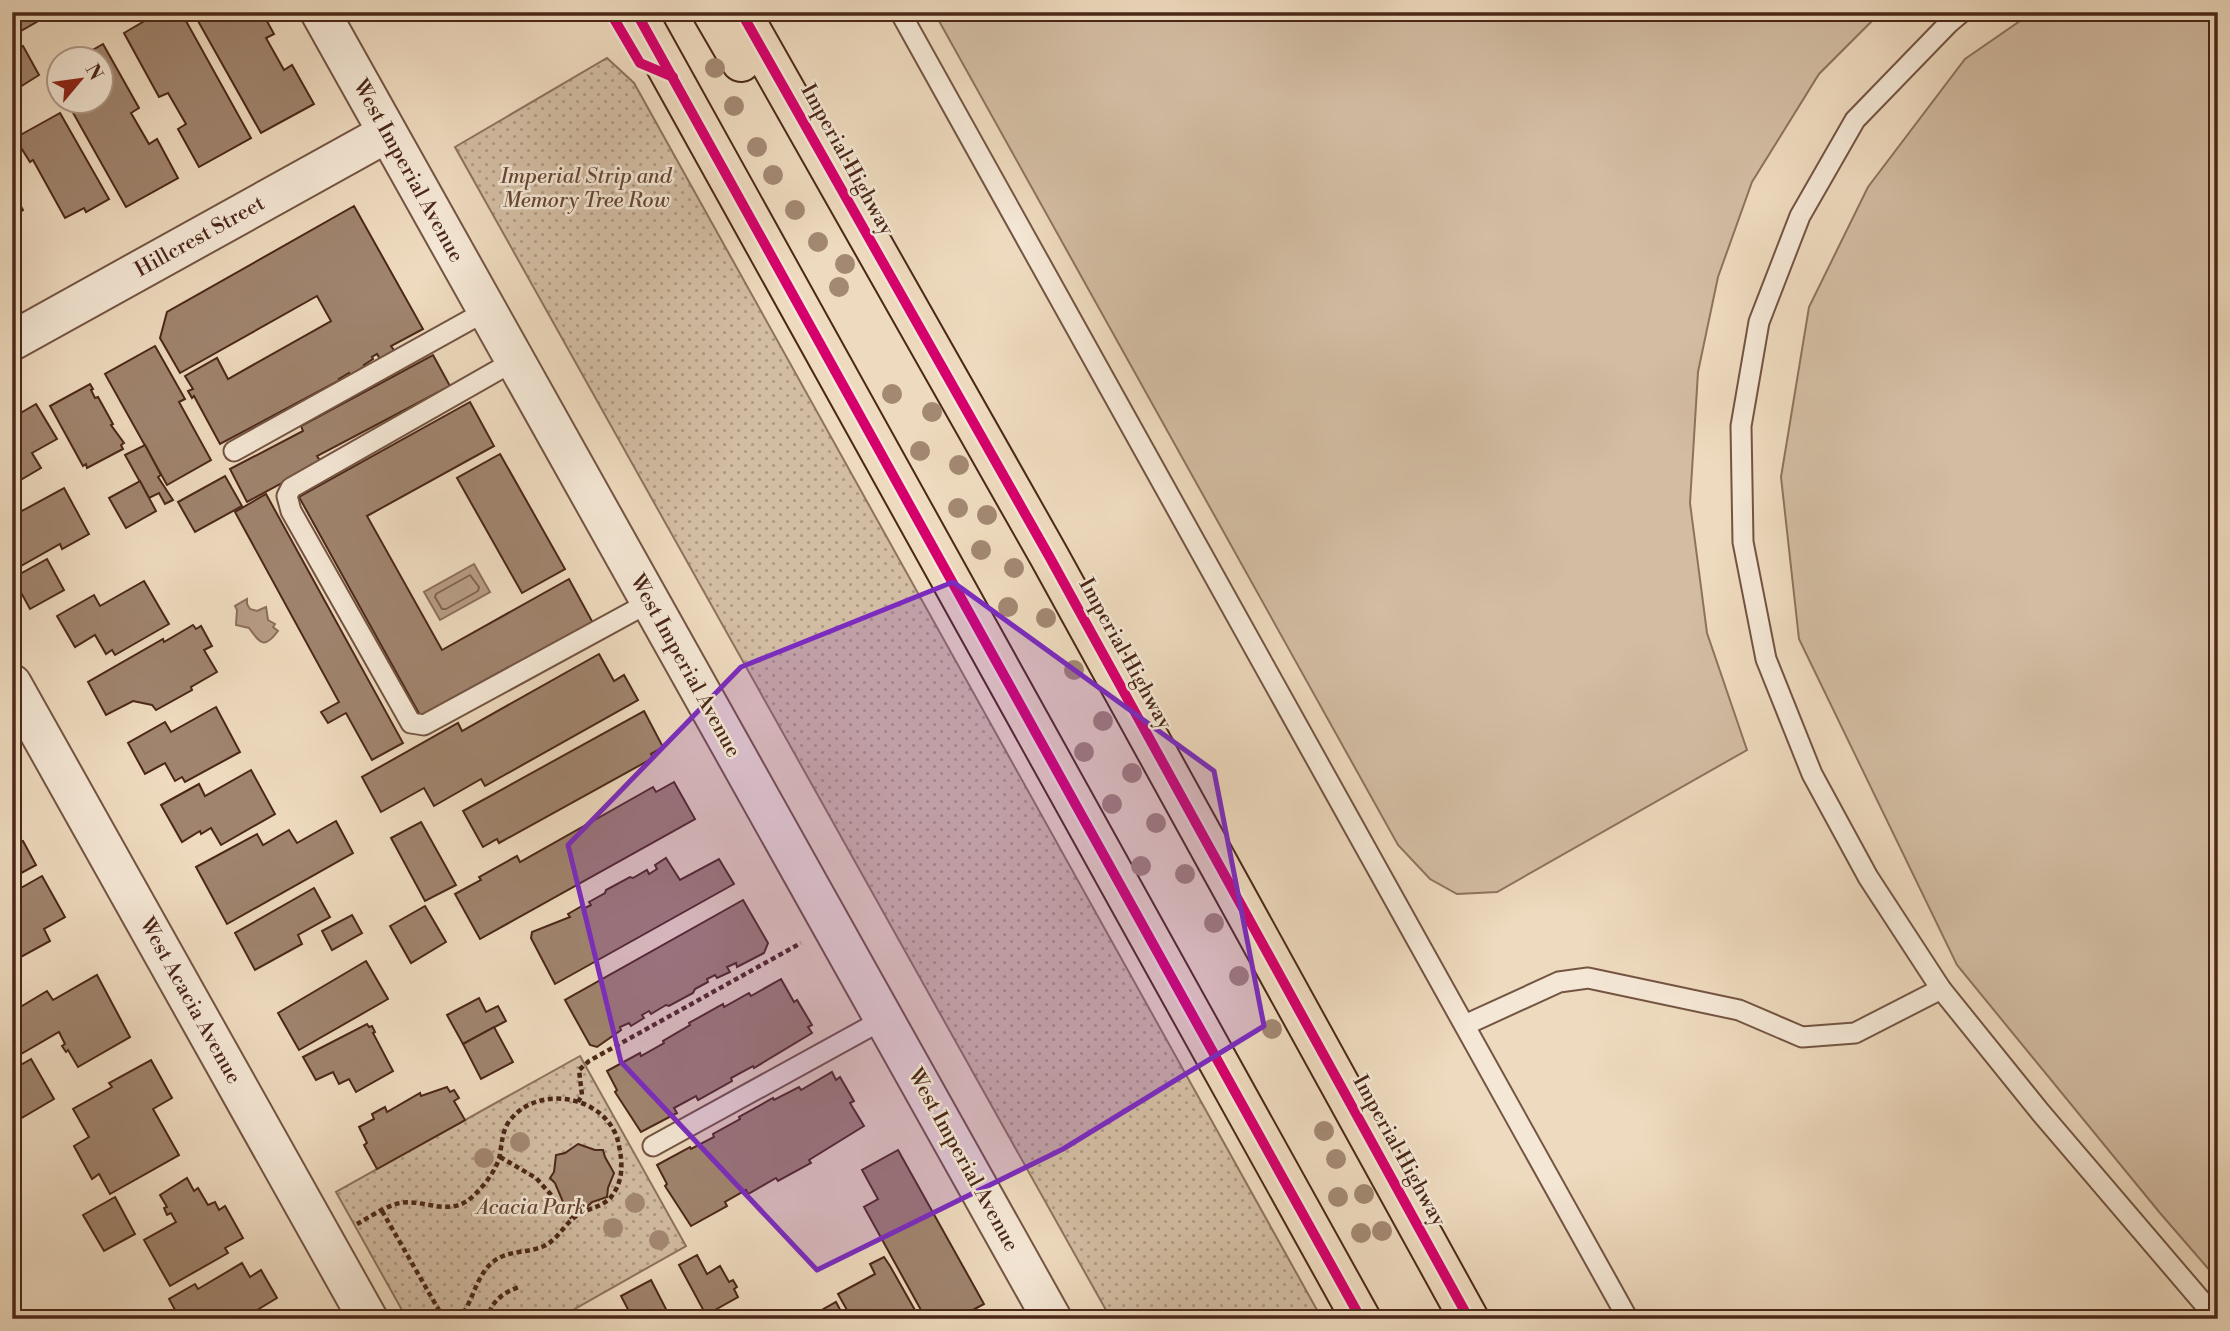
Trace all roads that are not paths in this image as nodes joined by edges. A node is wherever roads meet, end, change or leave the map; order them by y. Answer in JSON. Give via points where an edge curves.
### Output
{"nodes":[{"id":1,"x":320,"y":12,"type":"edge"},
{"id":2,"x":712,"y":12,"type":"edge"},
{"id":3,"x":741,"y":12,"type":"edge"},
{"id":4,"x":900,"y":12,"type":"edge"},
{"id":5,"x":1962,"y":12,"type":"edge"},
{"id":6,"x":645,"y":16,"type":"edge"},
{"id":7,"x":387,"y":133,"type":"junction"},
{"id":8,"x":830,"y":172,"type":"junction"},
{"id":9,"x":486,"y":311,"type":"junction"},
{"id":10,"x":12,"y":341,"type":"edge"},
{"id":11,"x":514,"y":361,"type":"junction"},
{"id":12,"x":234,"y":451,"type":"dead end"},
{"id":13,"x":650,"y":602,"type":"junction"},
{"id":14,"x":12,"y":684,"type":"edge"},
{"id":15,"x":1941,"y":989,"type":"junction"},
{"id":16,"x":884,"y":1020,"type":"junction"},
{"id":17,"x":1465,"y":1025,"type":"junction"},
{"id":18,"x":653,"y":1146,"type":"dead end"},
{"id":19,"x":368,"y":1319,"type":"edge"},
{"id":20,"x":1052,"y":1319,"type":"edge"},
{"id":21,"x":1361,"y":1319,"type":"edge"},
{"id":22,"x":1469,"y":1319,"type":"edge"},
{"id":23,"x":1628,"y":1319,"type":"edge"},
{"id":24,"x":2217,"y":1319,"type":"edge"}],
"edges":[{"from":1,"to":7,"type":"street","name":"West Imperial Avenue"},
{"from":2,"to":8,"type":"main road","via":[[796,156]]},
{"from":3,"to":8,"type":"main road","name":"Imperial Highway"},
{"from":4,"to":17,"type":"lane"},
{"from":5,"to":15,"type":"lane","via":[[1855,120],[1800,216],[1759,322],[1741,426],[1743,542],[1766,660],[1812,775],[1868,877]]},
{"from":6,"to":21,"type":"main road"},
{"from":7,"to":9,"type":"street","name":"West Imperial Avenue"},
{"from":7,"to":10,"type":"street","name":"Hillcrest Street"},
{"from":8,"to":22,"type":"main road","name":"Imperial Highway","via":[[1049,556]]},
{"from":9,"to":11,"type":"street","name":"West Imperial Avenue"},
{"from":9,"to":12,"type":"lane"},
{"from":11,"to":13,"type":"street","name":"West Imperial Avenue"},
{"from":11,"to":13,"type":"lane","via":[[291,488],[287,496],[297,523],[411,723],[424,725]]},
{"from":13,"to":16,"type":"street","name":"West Imperial Avenue"},
{"from":14,"to":19,"type":"street","name":"West Acacia Avenue"},
{"from":15,"to":17,"type":"lane","via":[[1855,1032],[1802,1037],[1739,1010],[1588,978],[1559,982]]},
{"from":15,"to":24,"type":"lane"},
{"from":16,"to":18,"type":"lane"},
{"from":16,"to":20,"type":"street","name":"West Imperial Avenue"},
{"from":17,"to":23,"type":"lane"}]}
